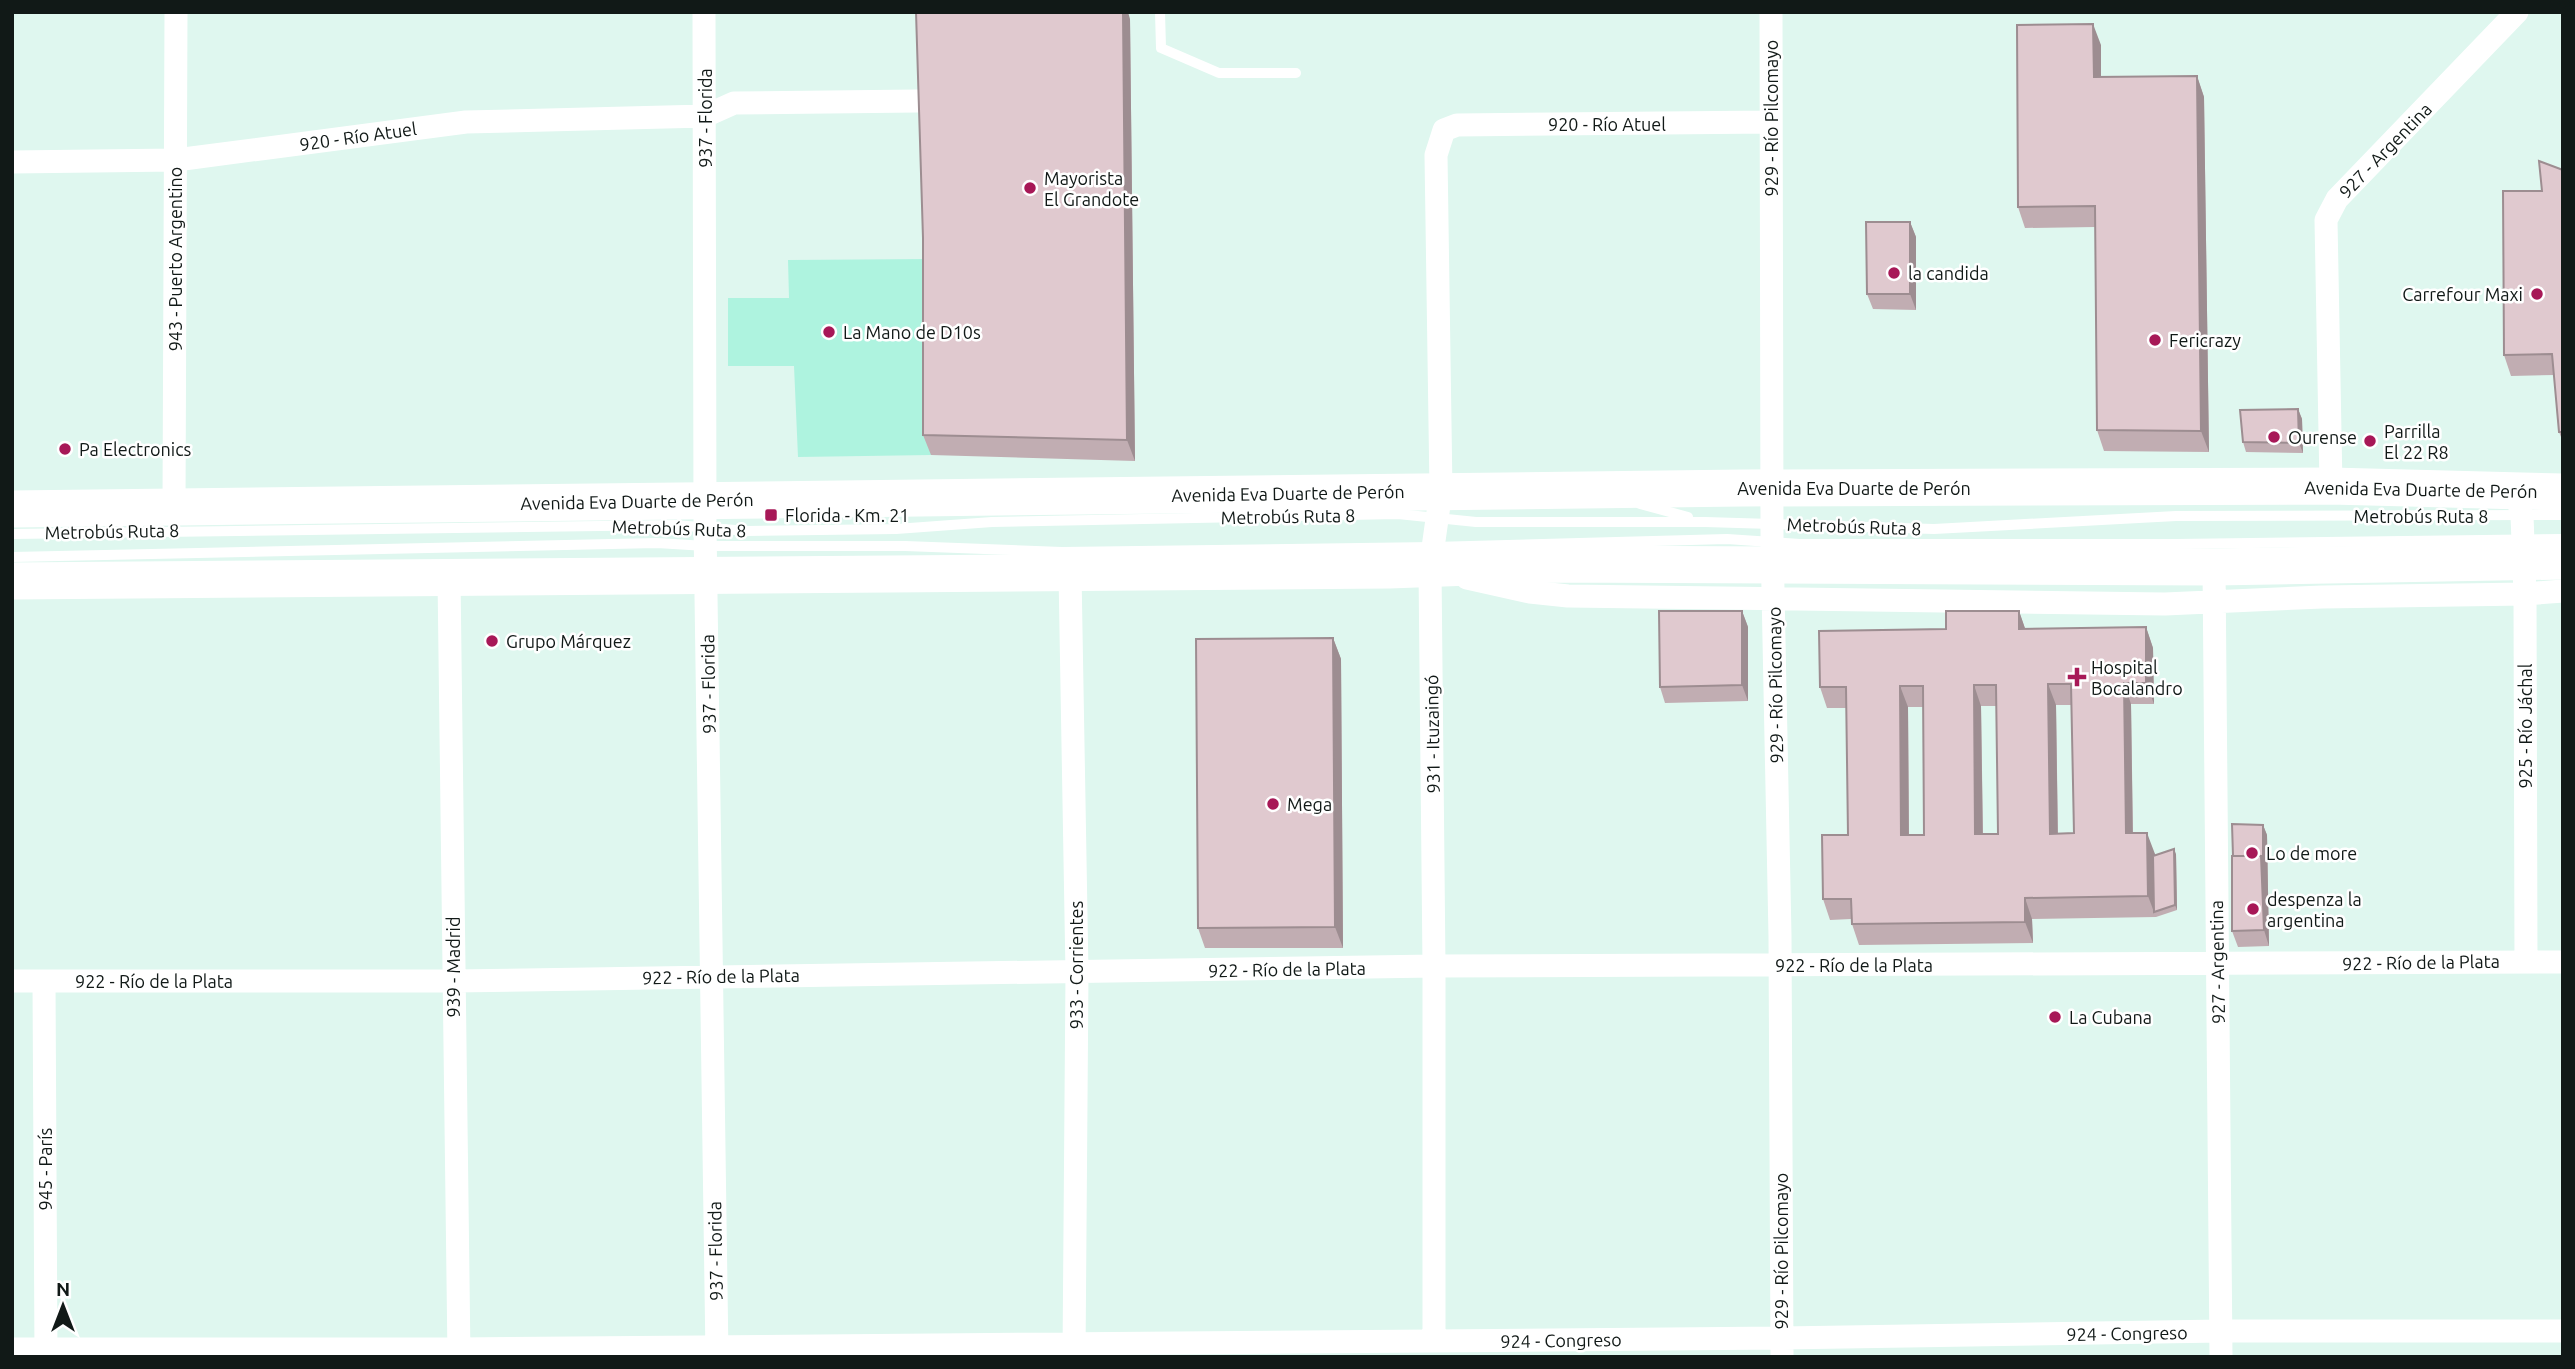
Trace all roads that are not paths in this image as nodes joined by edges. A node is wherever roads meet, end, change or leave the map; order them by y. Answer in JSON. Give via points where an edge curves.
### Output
{"nodes":[{"id":1,"x":176,"y":12,"type":"edge"},
{"id":2,"x":704,"y":12,"type":"edge"},
{"id":3,"x":1160,"y":12,"type":"edge"},
{"id":4,"x":1771,"y":12,"type":"edge"},
{"id":5,"x":2517,"y":12,"type":"edge"},
{"id":6,"x":1296,"y":73,"type":"dead end"},
{"id":7,"x":917,"y":101,"type":"edge"},
{"id":8,"x":705,"y":116,"type":"junction"},
{"id":9,"x":1771,"y":122,"type":"junction"},
{"id":10,"x":1444,"y":130,"type":"joint"},
{"id":11,"x":176,"y":160,"type":"junction"},
{"id":12,"x":12,"y":162,"type":"edge"},
{"id":13,"x":2331,"y":486,"type":"junction"},
{"id":14,"x":1772,"y":488,"type":"junction"},
{"id":15,"x":2563,"y":492,"type":"edge"},
{"id":16,"x":1616,"y":496,"type":"junction"},
{"id":17,"x":1439,"y":505,"type":"junction"},
{"id":18,"x":174,"y":506,"type":"junction"},
{"id":19,"x":12,"y":509,"type":"edge"},
{"id":20,"x":2563,"y":515,"type":"edge"},
{"id":21,"x":1705,"y":522,"type":"junction"},
{"id":22,"x":12,"y":534,"type":"edge"},
{"id":23,"x":706,"y":537,"type":"junction"},
{"id":24,"x":2563,"y":539,"type":"edge"},
{"id":25,"x":2521,"y":541,"type":"junction"},
{"id":26,"x":12,"y":556,"type":"edge"},
{"id":27,"x":1772,"y":557,"type":"junction"},
{"id":28,"x":1432,"y":558,"type":"junction"},
{"id":29,"x":2563,"y":561,"type":"edge"},
{"id":30,"x":2214,"y":567,"type":"junction"},
{"id":31,"x":1070,"y":573,"type":"junction"},
{"id":32,"x":449,"y":576,"type":"junction"},
{"id":33,"x":12,"y":581,"type":"edge"},
{"id":34,"x":2563,"y":591,"type":"edge"},
{"id":35,"x":2214,"y":603,"type":"junction"},
{"id":36,"x":2526,"y":961,"type":"junction"},
{"id":37,"x":2563,"y":962,"type":"edge"},
{"id":38,"x":2217,"y":964,"type":"junction"},
{"id":39,"x":1780,"y":965,"type":"junction"},
{"id":40,"x":1434,"y":966,"type":"junction"},
{"id":41,"x":1077,"y":973,"type":"junction"},
{"id":42,"x":711,"y":976,"type":"junction"},
{"id":43,"x":12,"y":981,"type":"edge"},
{"id":44,"x":44,"y":981,"type":"junction"},
{"id":45,"x":453,"y":981,"type":"junction"},
{"id":46,"x":2221,"y":1331,"type":"junction"},
{"id":47,"x":2563,"y":1331,"type":"edge"},
{"id":48,"x":1434,"y":1341,"type":"junction"},
{"id":49,"x":1782,"y":1347,"type":"edge"},
{"id":50,"x":12,"y":1349,"type":"edge"},
{"id":51,"x":1074,"y":1350,"type":"edge"},
{"id":52,"x":46,"y":1352,"type":"edge"},
{"id":53,"x":717,"y":1352,"type":"edge"},
{"id":54,"x":459,"y":1353,"type":"edge"},
{"id":55,"x":2221,"y":1357,"type":"edge"}],
"edges":[{"from":1,"to":11,"type":"street","name":"943 - Puerto Argentino"},
{"from":2,"to":8,"type":"street","name":"937 - Florida"},
{"from":3,"to":6,"type":"lane","via":[[1161,48],[1219,73]]},
{"from":4,"to":9,"type":"street","name":"929 - Río Pilcomayo"},
{"from":5,"to":13,"type":"street","name":"927 - Argentina","via":[[2337,199],[2326,220]]},
{"from":7,"to":8,"type":"street","via":[[734,103]]},
{"from":8,"to":11,"type":"street","name":"920 - Río Atuel","via":[[466,122]]},
{"from":8,"to":23,"type":"street","name":"937 - Florida"},
{"from":9,"to":10,"type":"street","name":"920 - Río Atuel","via":[[1457,125]]},
{"from":9,"to":14,"type":"street","name":"929 - Río Pilcomayo"},
{"from":10,"to":17,"type":"street","name":"931 - Ituzaingó","via":[[1436,155]]},
{"from":11,"to":12,"type":"street","name":"920 - Río Atuel"},
{"from":11,"to":18,"type":"street","name":"943 - Puerto Argentino"},
{"from":13,"to":14,"type":"main road","name":"Avenida Eva Duarte de Perón"},
{"from":13,"to":25,"type":"main road","name":"Avenida Eva Duarte de Perón"},
{"from":14,"to":16,"type":"main road","name":"Avenida Eva Duarte de Perón"},
{"from":14,"to":27,"type":"street","name":"929 - Río Pilcomayo"},
{"from":15,"to":25,"type":"main road","name":"Avenida Eva Duarte de Perón"},
{"from":16,"to":17,"type":"main road","name":"Avenida Eva Duarte de Perón","via":[[1559,504]]},
{"from":16,"to":21,"type":"lane"},
{"from":17,"to":21,"type":"lane","name":"Metrobús Ruta 8","via":[[1476,522]]},
{"from":17,"to":23,"type":"main road","name":"Avenida Eva Duarte de Perón"},
{"from":17,"to":28,"type":"street","name":"931 - Ituzaingó"},
{"from":18,"to":19,"type":"main road","name":"Avenida Eva Duarte de Perón"},
{"from":18,"to":23,"type":"main road","name":"Avenida Eva Duarte de Perón"},
{"from":20,"to":25,"type":"lane","name":"Metrobús Ruta 8"},
{"from":21,"to":27,"type":"lane","name":"Metrobús Ruta 8"},
{"from":22,"to":23,"type":"lane","name":"Metrobús Ruta 8","via":[[205,529]]},
{"from":23,"to":26,"type":"lane","name":"Metrobús Ruta 8","via":[[644,543]]},
{"from":23,"to":28,"type":"lane","name":"Metrobús Ruta 8","via":[[1062,552]]},
{"from":23,"to":31,"type":"main road","name":"Avenida Eva Duarte de Perón"},
{"from":23,"to":32,"type":"main road","name":"Avenida Eva Duarte de Perón"},
{"from":23,"to":42,"type":"street","name":"937 - Florida"},
{"from":24,"to":25,"type":"lane","name":"Metrobús Ruta 8"},
{"from":25,"to":27,"type":"lane","name":"Metrobús Ruta 8","via":[[1800,544]]},
{"from":25,"to":27,"type":"lane","name":"Metrobús Ruta 8","via":[[2175,516],[1934,528]]},
{"from":25,"to":29,"type":"main road","name":"Avenida Eva Duarte de Perón"},
{"from":25,"to":30,"type":"main road","name":"Avenida Eva Duarte de Perón"},
{"from":25,"to":34,"type":"street","name":"Avenida Eva Duarte de Perón"},
{"from":25,"to":35,"type":"street","name":"Avenida Eva Duarte de Perón","via":[[2322,597]]},
{"from":25,"to":36,"type":"street","name":"925 - Río Jáchal"},
{"from":27,"to":28,"type":"main road","name":"Avenida Eva Duarte de Perón","via":[[1553,564]]},
{"from":27,"to":30,"type":"main road","name":"Avenida Eva Duarte de Perón"},
{"from":27,"to":35,"type":"street","name":"Avenida Eva Duarte de Perón"},
{"from":27,"to":39,"type":"street","name":"929 - Río Pilcomayo"},
{"from":28,"to":31,"type":"main road","name":"Avenida Eva Duarte de Perón"},
{"from":28,"to":40,"type":"street","name":"931 - Ituzaingó"},
{"from":30,"to":35,"type":"street","name":"927 - Argentina"},
{"from":31,"to":41,"type":"street","name":"933 - Corrientes"},
{"from":32,"to":33,"type":"main road","name":"Avenida Eva Duarte de Perón"},
{"from":32,"to":45,"type":"street","name":"939 - Madrid"},
{"from":35,"to":38,"type":"street","name":"927 - Argentina"},
{"from":36,"to":37,"type":"street","name":"922 - Río de la Plata"},
{"from":36,"to":38,"type":"street","name":"922 - Río de la Plata"},
{"from":38,"to":39,"type":"street","name":"922 - Río de la Plata"},
{"from":38,"to":46,"type":"street","name":"927 - Argentina"},
{"from":39,"to":40,"type":"street","name":"922 - Río de la Plata"},
{"from":39,"to":49,"type":"street","name":"929 - Río Pilcomayo"},
{"from":40,"to":41,"type":"street","name":"922 - Río de la Plata"},
{"from":40,"to":48,"type":"street","name":"931 - Ituzaingó"},
{"from":41,"to":42,"type":"street","name":"922 - Río de la Plata"},
{"from":41,"to":51,"type":"street","name":"933 - Corrientes"},
{"from":42,"to":45,"type":"street","name":"922 - Río de la Plata"},
{"from":42,"to":53,"type":"street","name":"937 - Florida"},
{"from":43,"to":44,"type":"street","name":"922 - Río de la Plata"},
{"from":44,"to":45,"type":"street","name":"922 - Río de la Plata"},
{"from":44,"to":52,"type":"street","name":"945 - París"},
{"from":45,"to":54,"type":"street","name":"939 - Madrid"},
{"from":46,"to":47,"type":"street","name":"924 - Congreso"},
{"from":46,"to":49,"type":"street","name":"924 - Congreso"},
{"from":46,"to":55,"type":"street","name":"927 - Argentina"},
{"from":48,"to":49,"type":"street","name":"924 - Congreso"},
{"from":48,"to":51,"type":"street","name":"924 - Congreso"},
{"from":50,"to":52,"type":"street","name":"924 - Congreso"},
{"from":51,"to":53,"type":"street","name":"924 - Congreso"},
{"from":52,"to":54,"type":"street","name":"924 - Congreso"},
{"from":53,"to":54,"type":"street","name":"924 - Congreso"}]}
